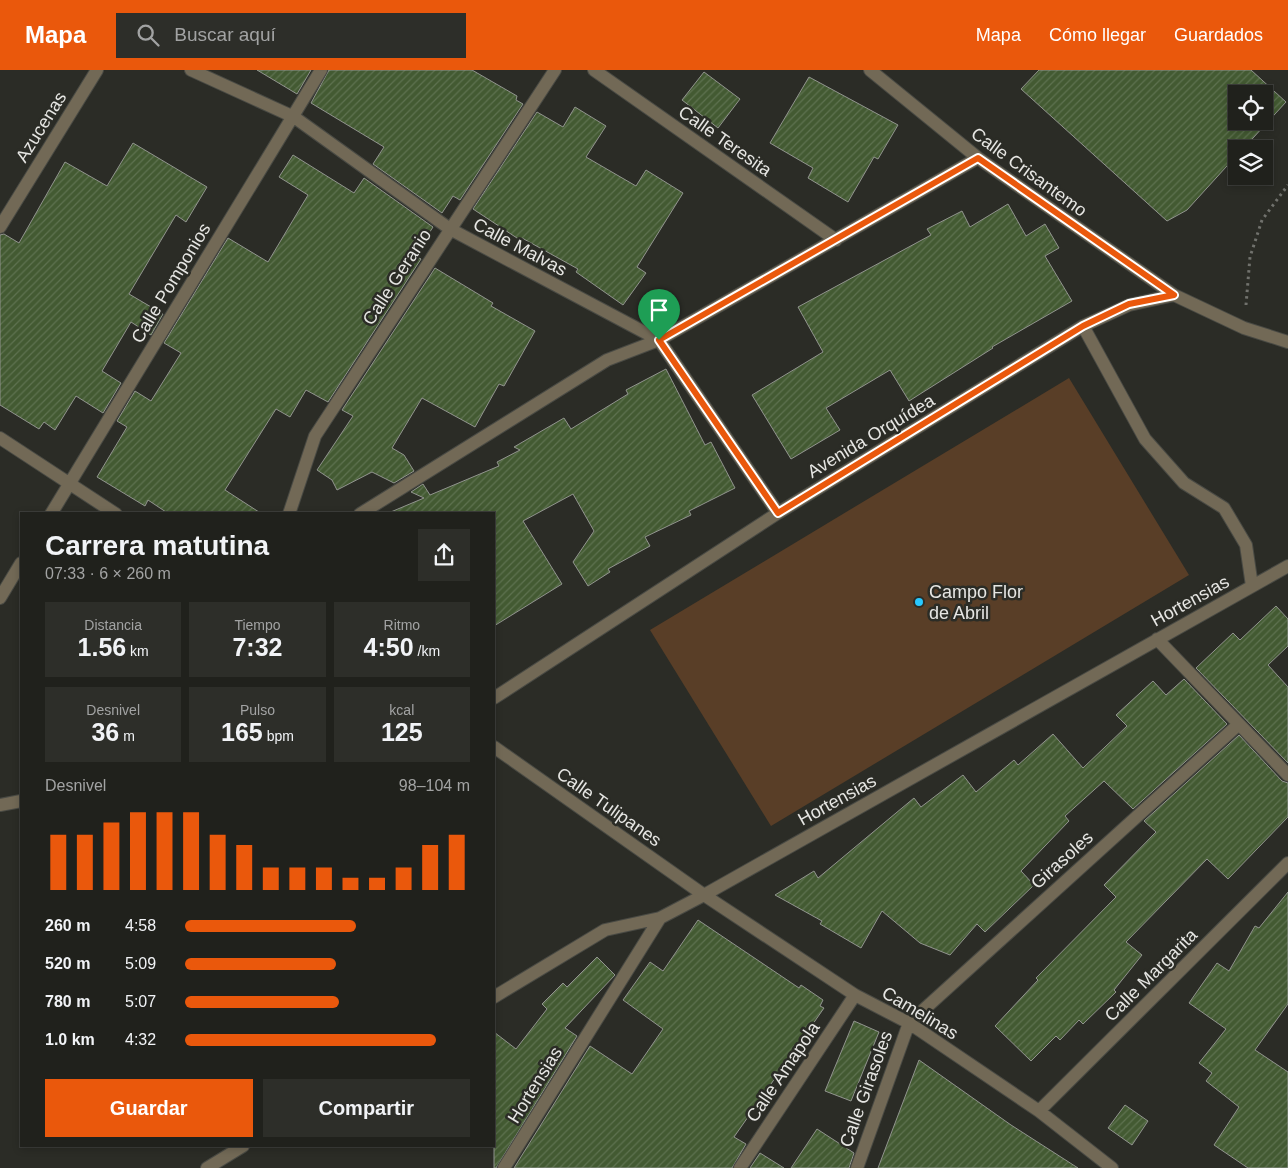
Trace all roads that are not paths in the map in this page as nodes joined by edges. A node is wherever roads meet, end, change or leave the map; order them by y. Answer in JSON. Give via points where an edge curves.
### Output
{"nodes":[{"id":1,"x":97,"y":70,"type":"edge"},
{"id":2,"x":191,"y":70,"type":"edge"},
{"id":3,"x":321,"y":70,"type":"edge"},
{"id":4,"x":555,"y":70,"type":"edge"},
{"id":5,"x":594,"y":70,"type":"edge"},
{"id":6,"x":870,"y":70,"type":"edge"},
{"id":7,"x":294,"y":117,"type":"junction"},
{"id":8,"x":978,"y":158,"type":"junction"},
{"id":9,"x":0,"y":227,"type":"edge"},
{"id":10,"x":450,"y":229,"type":"junction"},
{"id":11,"x":836,"y":240,"type":"junction"},
{"id":12,"x":1174,"y":295,"type":"junction"},
{"id":13,"x":1083,"y":326,"type":"junction"},
{"id":14,"x":659,"y":340,"type":"junction"},
{"id":15,"x":1288,"y":342,"type":"edge"},
{"id":16,"x":0,"y":438,"type":"edge"},
{"id":17,"x":70,"y":482,"type":"junction"},
{"id":18,"x":52,"y":512,"type":"edge"},
{"id":19,"x":113,"y":512,"type":"edge"},
{"id":20,"x":289,"y":512,"type":"edge"},
{"id":21,"x":363,"y":512,"type":"edge"},
{"id":22,"x":778,"y":513,"type":"junction"},
{"id":23,"x":20,"y":565,"type":"edge"},
{"id":24,"x":1288,"y":566,"type":"edge"},
{"id":25,"x":1252,"y":586,"type":"junction"},
{"id":26,"x":0,"y":598,"type":"edge"},
{"id":27,"x":1157,"y":640,"type":"junction"},
{"id":28,"x":495,"y":697,"type":"edge"},
{"id":29,"x":1239,"y":724,"type":"junction"},
{"id":30,"x":495,"y":748,"type":"edge"},
{"id":31,"x":1288,"y":775,"type":"edge"},
{"id":32,"x":20,"y":801,"type":"edge"},
{"id":33,"x":0,"y":805,"type":"edge"},
{"id":34,"x":1288,"y":863,"type":"edge"},
{"id":35,"x":704,"y":895,"type":"junction"},
{"id":36,"x":660,"y":918,"type":"junction"},
{"id":37,"x":855,"y":995,"type":"junction"},
{"id":38,"x":495,"y":996,"type":"edge"},
{"id":39,"x":909,"y":1023,"type":"junction"},
{"id":40,"x":1039,"y":1111,"type":"junction"},
{"id":41,"x":241,"y":1147,"type":"edge"},
{"id":42,"x":1096,"y":1164,"type":"edge"},
{"id":43,"x":206,"y":1168,"type":"edge"},
{"id":44,"x":504,"y":1168,"type":"edge"},
{"id":45,"x":740,"y":1168,"type":"edge"},
{"id":46,"x":856,"y":1168,"type":"edge"},
{"id":47,"x":1112,"y":1168,"type":"edge"}],
"edges":[{"from":1,"to":9,"type":"street","name":"Azucenas"},
{"from":2,"to":7,"type":"street","name":"Calle Malvas"},
{"from":3,"to":7,"type":"street","name":"Calle Pomponios"},
{"from":4,"to":10,"type":"street","name":"Calle Geranio"},
{"from":5,"to":11,"type":"street","name":"Calle Teresita"},
{"from":6,"to":8,"type":"street","name":"Calle Crisantemo"},
{"from":7,"to":10,"type":"street","name":"Calle Malvas"},
{"from":7,"to":17,"type":"street","name":"Calle Pomponios"},
{"from":8,"to":11,"type":"street"},
{"from":8,"to":12,"type":"street","name":"Calle Crisantemo"},
{"from":10,"to":14,"type":"street","name":"Calle Malvas"},
{"from":10,"to":20,"type":"street","name":"Calle Geranio","via":[[315,436]]},
{"from":11,"to":14,"type":"street"},
{"from":12,"to":13,"type":"street","name":"Avenida Orquídea","via":[[1129,304]]},
{"from":12,"to":15,"type":"street","via":[[1244,328]]},
{"from":13,"to":22,"type":"street","name":"Avenida Orquídea"},
{"from":13,"to":25,"type":"street","via":[[1145,439],[1184,483],[1224,508],[1246,544]]},
{"from":14,"to":21,"type":"street","via":[[607,360]]},
{"from":14,"to":22,"type":"street","name":"Calle Malvas"},
{"from":16,"to":17,"type":"street"},
{"from":17,"to":18,"type":"street","name":"Calle Pomponios"},
{"from":17,"to":19,"type":"street"},
{"from":22,"to":28,"type":"street","name":"Avenida Orquídea"},
{"from":23,"to":26,"type":"street"},
{"from":24,"to":25,"type":"street","name":"Hortensias"},
{"from":25,"to":27,"type":"street","name":"Hortensias"},
{"from":27,"to":29,"type":"street"},
{"from":27,"to":35,"type":"street","name":"Hortensias"},
{"from":29,"to":31,"type":"street"},
{"from":29,"to":39,"type":"street","name":"Girasoles"},
{"from":30,"to":35,"type":"street","name":"Calle Tulipanes"},
{"from":32,"to":33,"type":"street"},
{"from":34,"to":40,"type":"street","name":"Calle Margarita"},
{"from":35,"to":36,"type":"street","name":"Hortensias"},
{"from":35,"to":37,"type":"street","name":"Camelinas"},
{"from":36,"to":38,"type":"street","via":[[605,930]]},
{"from":36,"to":44,"type":"street","name":"Hortensias"},
{"from":37,"to":39,"type":"street","name":"Camelinas"},
{"from":37,"to":45,"type":"street","name":"Calle Amapola"},
{"from":39,"to":40,"type":"street","name":"Camelinas"},
{"from":39,"to":46,"type":"street","name":"Calle Girasoles"},
{"from":40,"to":42,"type":"street","name":"Camelinas"},
{"from":41,"to":43,"type":"street"},
{"from":42,"to":47,"type":"street","name":"Camelinas"}]}
